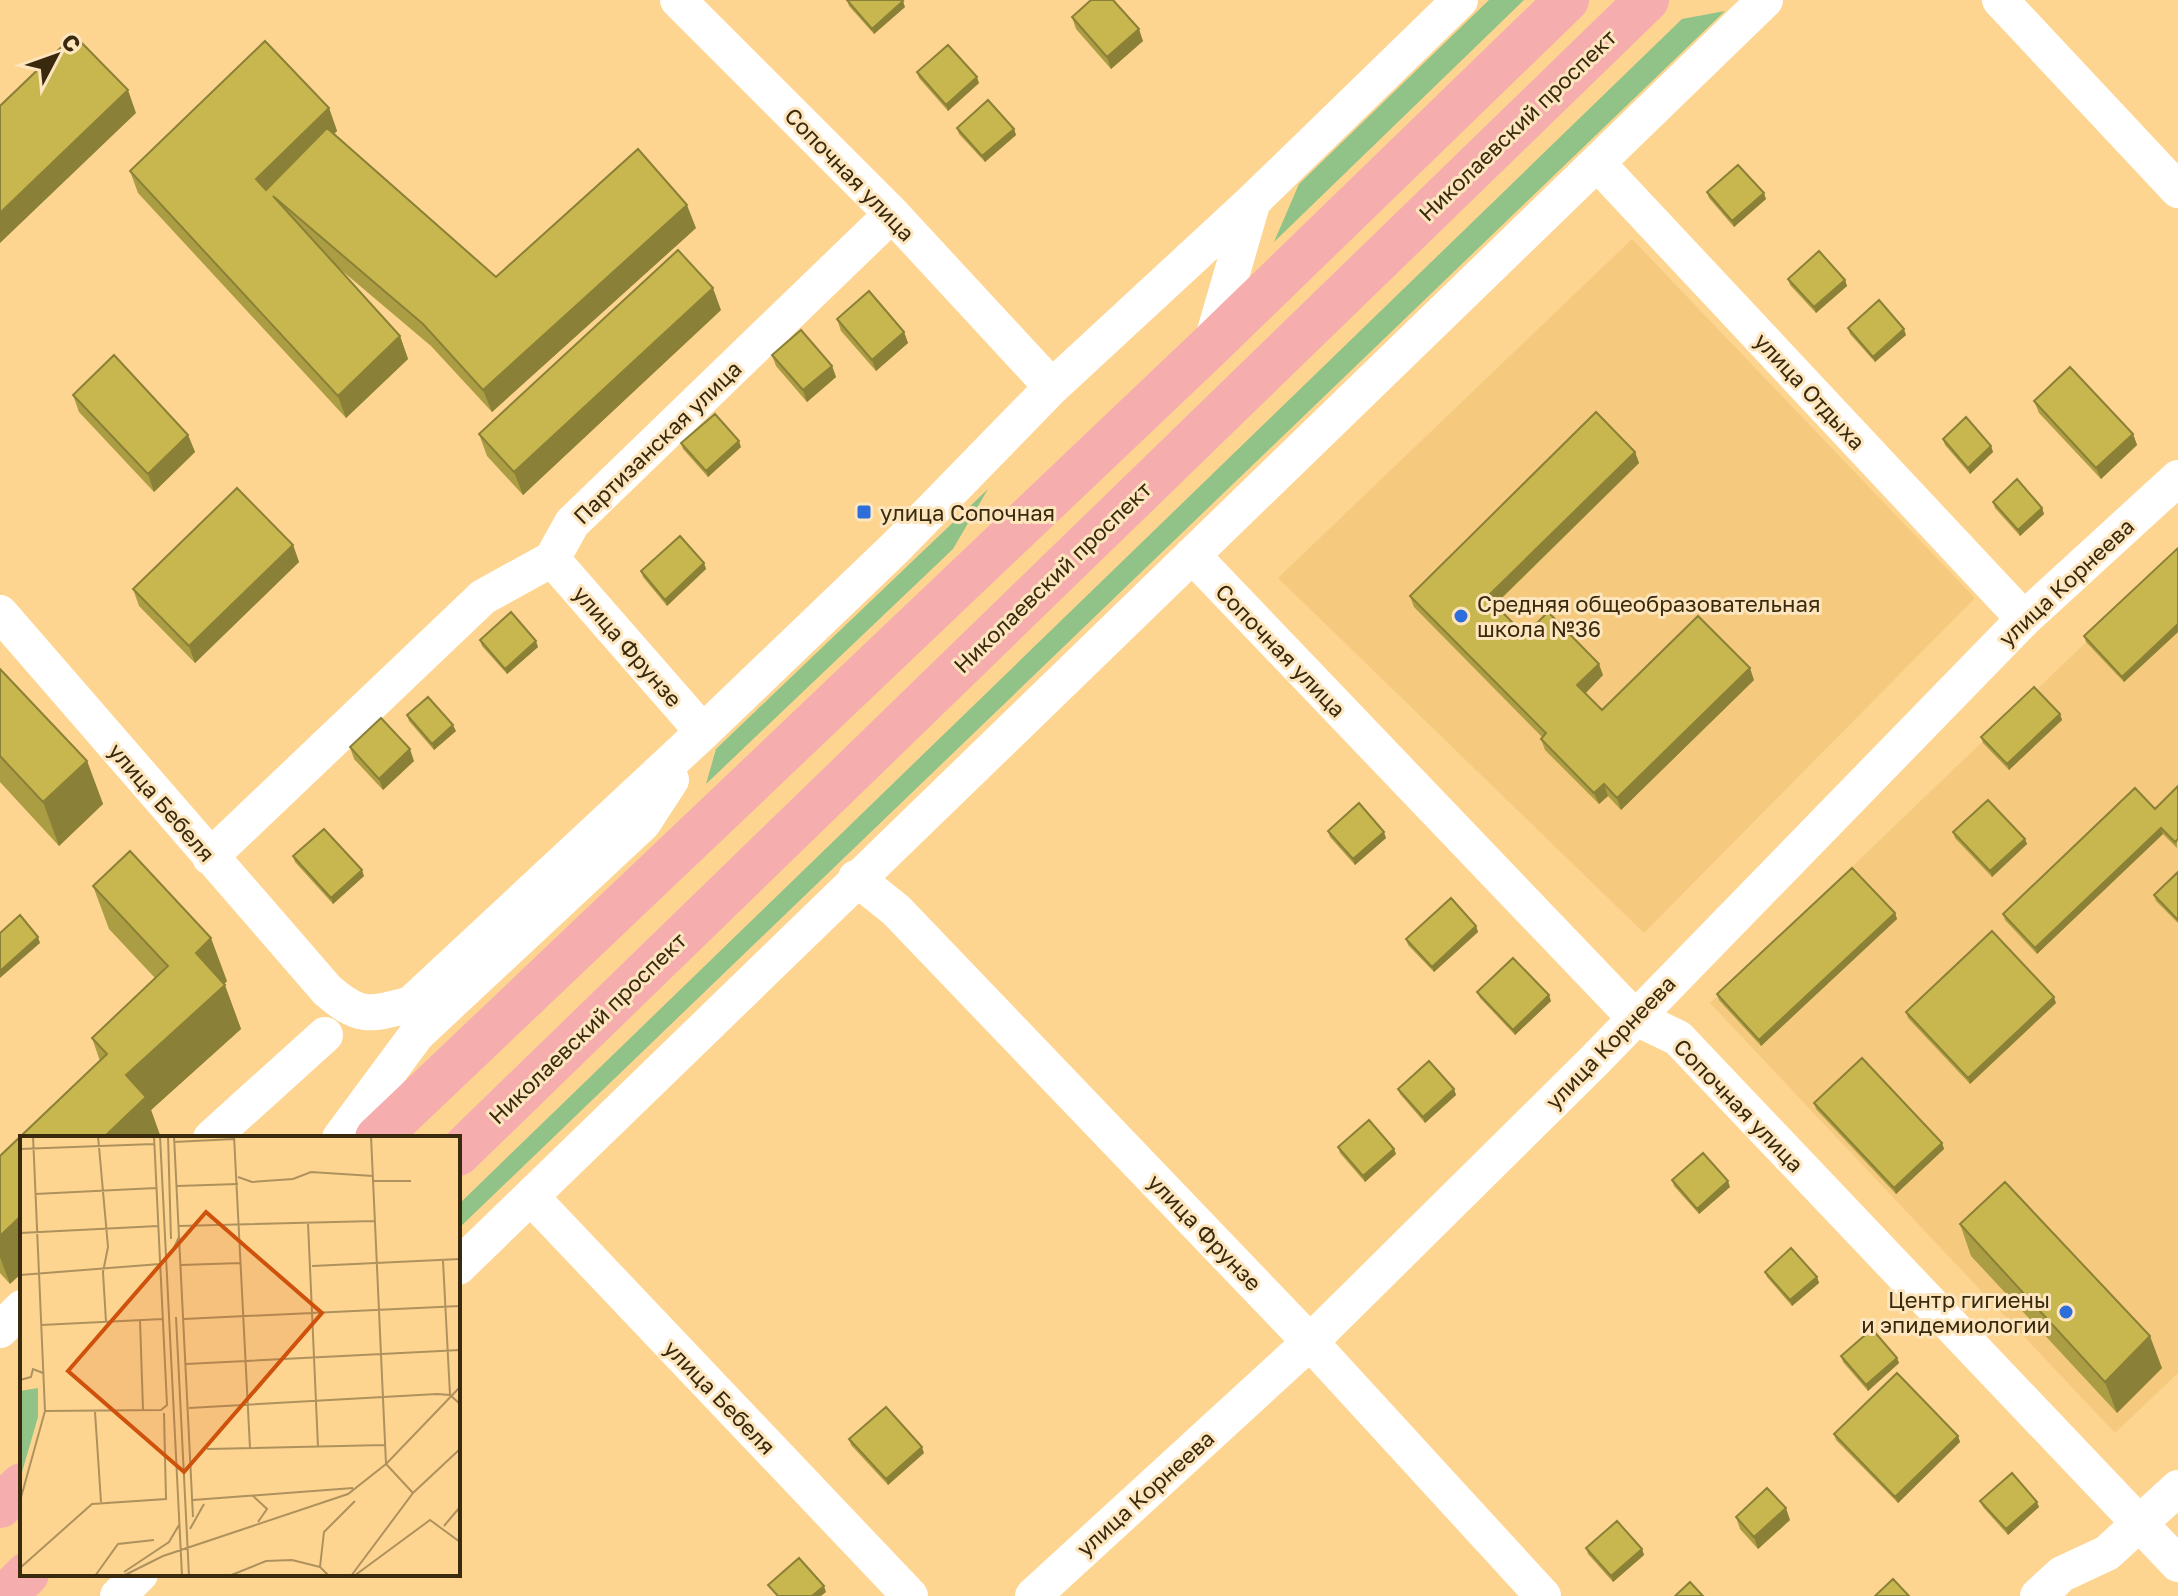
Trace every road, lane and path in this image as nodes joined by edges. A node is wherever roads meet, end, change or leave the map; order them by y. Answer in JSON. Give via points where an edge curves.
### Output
{"nodes":[{"id":1,"x":678,"y":0,"type":"edge"},
{"id":2,"x":1460,"y":0,"type":"edge"},
{"id":3,"x":1567,"y":0,"type":"edge"},
{"id":4,"x":1765,"y":0,"type":"edge"},
{"id":5,"x":2000,"y":0,"type":"edge"},
{"id":6,"x":1652,"y":3,"type":"edge"},
{"id":7,"x":1597,"y":163,"type":"junction"},
{"id":8,"x":2178,"y":190,"type":"edge"},
{"id":9,"x":1252,"y":202,"type":"junction"},
{"id":10,"x":892,"y":214,"type":"junction"},
{"id":11,"x":1211,"y":345,"type":"junction"},
{"id":12,"x":1052,"y":387,"type":"junction"},
{"id":13,"x":2178,"y":478,"type":"edge"},
{"id":14,"x":1192,"y":555,"type":"junction"},
{"id":15,"x":552,"y":559,"type":"junction"},
{"id":16,"x":0,"y":613,"type":"edge"},
{"id":17,"x":2024,"y":619,"type":"junction"},
{"id":18,"x":703,"y":732,"type":"junction"},
{"id":19,"x":210,"y":857,"type":"junction"},
{"id":20,"x":856,"y":878,"type":"junction"},
{"id":21,"x":1634,"y":1017,"type":"junction"},
{"id":22,"x":325,"y":1035,"type":"dead end"},
{"id":23,"x":213,"y":1136,"type":"edge"},
{"id":24,"x":341,"y":1136,"type":"edge"},
{"id":25,"x":379,"y":1136,"type":"edge"},
{"id":26,"x":460,"y":1152,"type":"edge"},
{"id":27,"x":531,"y":1197,"type":"junction"},
{"id":28,"x":460,"y":1265,"type":"edge"},
{"id":29,"x":20,"y":1310,"type":"edge"},
{"id":30,"x":0,"y":1330,"type":"edge"},
{"id":31,"x":1310,"y":1342,"type":"junction"},
{"id":32,"x":20,"y":1487,"type":"edge"},
{"id":33,"x":2178,"y":1488,"type":"edge"},
{"id":34,"x":0,"y":1506,"type":"edge"},
{"id":35,"x":2141,"y":1524,"type":"junction"},
{"id":36,"x":2178,"y":1564,"type":"edge"},
{"id":37,"x":25,"y":1576,"type":"edge"},
{"id":38,"x":138,"y":1576,"type":"edge"},
{"id":39,"x":5,"y":1596,"type":"edge"},
{"id":40,"x":118,"y":1596,"type":"edge"},
{"id":41,"x":910,"y":1596,"type":"edge"},
{"id":42,"x":1033,"y":1596,"type":"edge"},
{"id":43,"x":1543,"y":1596,"type":"edge"},
{"id":44,"x":2038,"y":1596,"type":"edge"}],
"edges":[{"from":1,"to":10,"type":"street","name":"Сопочная улица"},
{"from":2,"to":9,"type":"street"},
{"from":3,"to":11,"type":"main road"},
{"from":4,"to":7,"type":"street"},
{"from":5,"to":8,"type":"street"},
{"from":6,"to":26,"type":"main road","name":"Николаевский проспект"},
{"from":7,"to":14,"type":"street"},
{"from":7,"to":17,"type":"street","name":"улица Отдыха"},
{"from":9,"to":11,"type":"street"},
{"from":9,"to":12,"type":"street"},
{"from":10,"to":12,"type":"street","name":"Сопочная улица"},
{"from":10,"to":15,"type":"street","name":"Партизанская улица","via":[[572,523]]},
{"from":11,"to":25,"type":"main road"},
{"from":12,"to":18,"type":"street","via":[[896,547]]},
{"from":13,"to":17,"type":"street","name":"улица Корнеева"},
{"from":14,"to":20,"type":"street"},
{"from":14,"to":21,"type":"street","name":"Сопочная улица"},
{"from":15,"to":18,"type":"street","name":"улица Фрунзе"},
{"from":15,"to":19,"type":"street","via":[[483,597]]},
{"from":16,"to":19,"type":"street","name":"улица Бебеля"},
{"from":17,"to":21,"type":"street","name":"улица Корнеева"},
{"from":18,"to":19,"type":"street","name":"улица Бебеля","via":[[411,1004],[355,1012],[327,990]]},
{"from":18,"to":24,"type":"street","via":[[643,823],[417,1034]]},
{"from":20,"to":27,"type":"street"},
{"from":20,"to":31,"type":"street","name":"улица Фрунзе","via":[[896,910]]},
{"from":21,"to":31,"type":"street","name":"улица Корнеева"},
{"from":21,"to":35,"type":"street","name":"Сопочная улица","via":[[1678,1038]]},
{"from":22,"to":23,"type":"street"},
{"from":27,"to":28,"type":"street"},
{"from":27,"to":41,"type":"street","name":"улица Бебеля"},
{"from":29,"to":30,"type":"street"},
{"from":31,"to":42,"type":"street","name":"улица Корнеева"},
{"from":31,"to":43,"type":"street","name":"улица Фрунзе"},
{"from":32,"to":34,"type":"main road"},
{"from":33,"to":35,"type":"street"},
{"from":35,"to":36,"type":"street","name":"Сопочная улица"},
{"from":35,"to":44,"type":"street","via":[[2107,1553],[2062,1574]]},
{"from":37,"to":39,"type":"main road"},
{"from":38,"to":40,"type":"street"}]}
